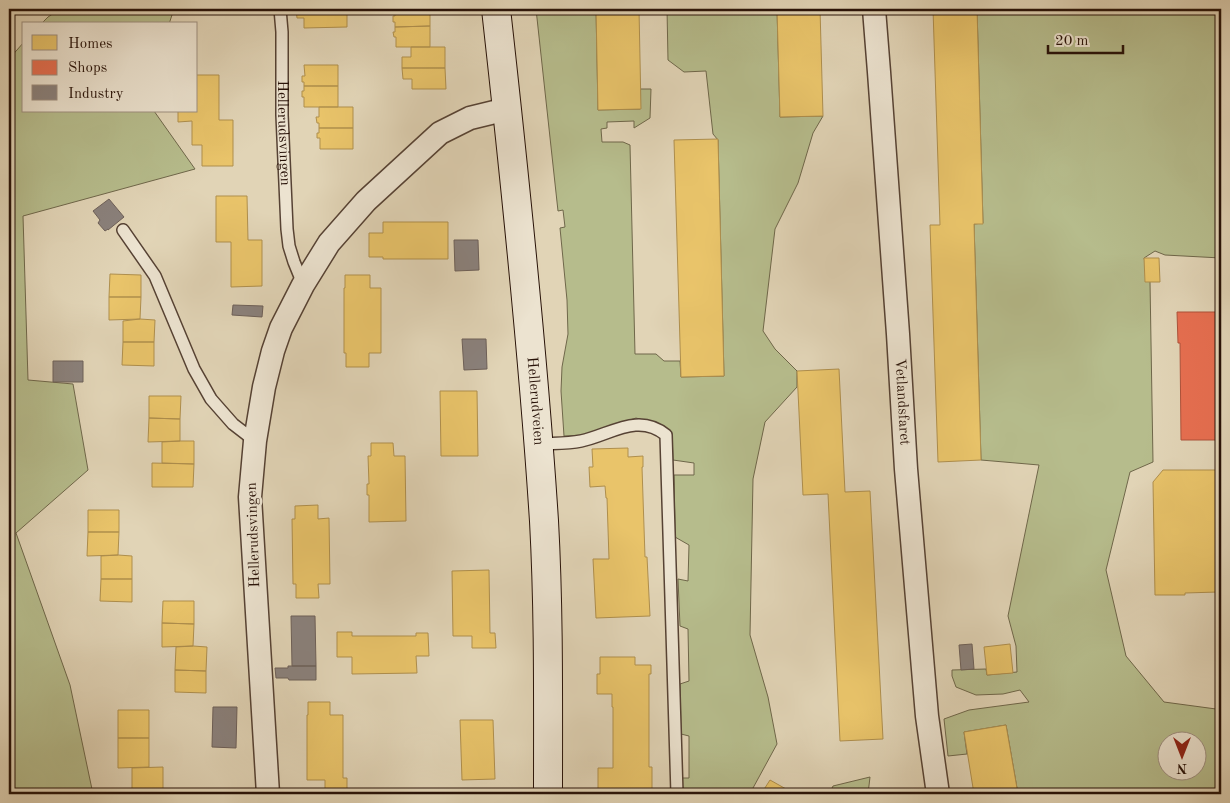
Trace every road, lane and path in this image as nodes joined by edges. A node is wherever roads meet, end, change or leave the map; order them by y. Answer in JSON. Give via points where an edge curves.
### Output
{"nodes":[{"id":1,"x":280,"y":9,"type":"edge"},
{"id":2,"x":496,"y":9,"type":"edge"},
{"id":3,"x":874,"y":9,"type":"edge"},
{"id":4,"x":507,"y":109,"type":"junction"},
{"id":5,"x":123,"y":230,"type":"dead end"},
{"id":6,"x":303,"y":284,"type":"junction"},
{"id":7,"x":256,"y":441,"type":"junction"},
{"id":8,"x":538,"y":444,"type":"junction"},
{"id":9,"x":268,"y":794,"type":"edge"},
{"id":10,"x":548,"y":794,"type":"edge"},
{"id":11,"x":676,"y":794,"type":"edge"},
{"id":12,"x":938,"y":794,"type":"edge"}],
"edges":[{"from":1,"to":6,"type":"lane","name":"Hellerudsvingen","via":[[286,222],[289,246]]},
{"from":2,"to":4,"type":"main road","name":"Hellerudveien"},
{"from":3,"to":12,"type":"street","name":"Vetlandsfaret","via":[[906,469],[927,716]]},
{"from":4,"to":6,"type":"street","name":"Hellerudsvingen","via":[[470,118],[440,133],[366,200],[329,243]]},
{"from":4,"to":8,"type":"main road","name":"Hellerudveien"},
{"from":5,"to":7,"type":"lane","via":[[155,276],[194,369],[211,399],[233,424]]},
{"from":6,"to":7,"type":"street","name":"Hellerudsvingen","via":[[273,352]]},
{"from":7,"to":9,"type":"street","name":"Hellerudsvingen","via":[[250,497]]},
{"from":8,"to":10,"type":"main road","name":"Hellerudveien","via":[[546,586]]},
{"from":8,"to":11,"type":"lane","via":[[581,441],[632,425],[658,429],[666,436]]}]}
